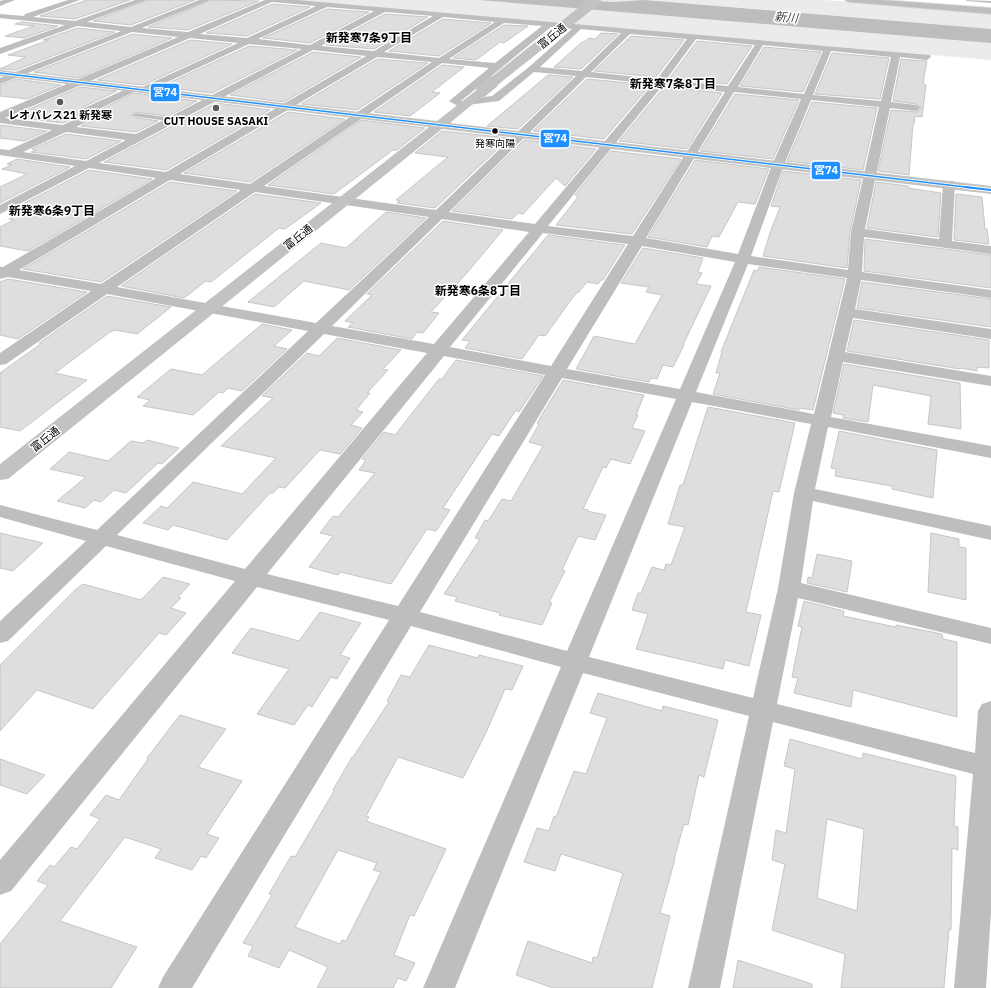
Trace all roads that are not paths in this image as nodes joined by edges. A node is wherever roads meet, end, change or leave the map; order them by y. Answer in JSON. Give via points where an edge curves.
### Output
{"nodes":[{"id":1,"x":11,"y":0,"type":"edge"},
{"id":2,"x":76,"y":0,"type":"edge"},
{"id":3,"x":142,"y":0,"type":"edge"},
{"id":4,"x":206,"y":0,"type":"edge"},
{"id":5,"x":271,"y":0,"type":"edge"},
{"id":6,"x":596,"y":0,"type":"edge"},
{"id":7,"x":849,"y":0,"type":"edge"},
{"id":8,"x":897,"y":0,"type":"edge"},
{"id":9,"x":0,"y":4,"type":"edge"},
{"id":10,"x":326,"y":5,"type":"junction"},
{"id":11,"x":991,"y":7,"type":"edge"},
{"id":12,"x":383,"y":10,"type":"junction"},
{"id":13,"x":991,"y":11,"type":"edge"},
{"id":14,"x":441,"y":15,"type":"junction"},
{"id":15,"x":0,"y":16,"type":"edge"},
{"id":16,"x":22,"y":18,"type":"junction"},
{"id":17,"x":503,"y":20,"type":"junction"},
{"id":18,"x":75,"y":24,"type":"junction"},
{"id":19,"x":549,"y":24,"type":"junction"},
{"id":20,"x":0,"y":25,"type":"edge"},
{"id":21,"x":580,"y":27,"type":"junction"},
{"id":22,"x":131,"y":29,"type":"junction"},
{"id":23,"x":628,"y":31,"type":"junction"},
{"id":24,"x":189,"y":35,"type":"junction"},
{"id":25,"x":693,"y":37,"type":"junction"},
{"id":26,"x":249,"y":41,"type":"junction"},
{"id":27,"x":760,"y":43,"type":"junction"},
{"id":28,"x":310,"y":47,"type":"junction"},
{"id":29,"x":828,"y":49,"type":"junction"},
{"id":30,"x":0,"y":51,"type":"edge"},
{"id":31,"x":375,"y":54,"type":"junction"},
{"id":32,"x":896,"y":54,"type":"junction"},
{"id":33,"x":927,"y":57,"type":"dead end"},
{"id":34,"x":441,"y":60,"type":"junction"},
{"id":35,"x":496,"y":66,"type":"junction"},
{"id":36,"x":532,"y":69,"type":"junction"},
{"id":37,"x":0,"y":73,"type":"edge"},
{"id":38,"x":16,"y":75,"type":"junction"},
{"id":39,"x":583,"y":75,"type":"junction"},
{"id":40,"x":0,"y":81,"type":"edge"},
{"id":41,"x":78,"y":82,"type":"junction"},
{"id":42,"x":660,"y":82,"type":"junction"},
{"id":43,"x":138,"y":89,"type":"junction"},
{"id":44,"x":730,"y":90,"type":"junction"},
{"id":45,"x":807,"y":97,"type":"junction"},
{"id":46,"x":214,"y":98,"type":"junction"},
{"id":47,"x":466,"y":104,"type":"junction"},
{"id":48,"x":885,"y":105,"type":"junction"},
{"id":49,"x":285,"y":107,"type":"junction"},
{"id":50,"x":916,"y":108,"type":"dead end"},
{"id":51,"x":135,"y":115,"type":"dead end"},
{"id":52,"x":362,"y":115,"type":"junction"},
{"id":53,"x":0,"y":116,"type":"edge"},
{"id":54,"x":0,"y":120,"type":"edge"},
{"id":55,"x":174,"y":120,"type":"junction"},
{"id":56,"x":440,"y":125,"type":"junction"},
{"id":57,"x":65,"y":128,"type":"junction"},
{"id":58,"x":522,"y":135,"type":"junction"},
{"id":59,"x":138,"y":138,"type":"junction"},
{"id":60,"x":607,"y":145,"type":"junction"},
{"id":61,"x":4,"y":154,"type":"edge"},
{"id":62,"x":692,"y":155,"type":"junction"},
{"id":63,"x":88,"y":164,"type":"junction"},
{"id":64,"x":778,"y":164,"type":"junction"},
{"id":65,"x":870,"y":175,"type":"junction"},
{"id":66,"x":168,"y":176,"type":"junction"},
{"id":67,"x":949,"y":184,"type":"junction"},
{"id":68,"x":254,"y":188,"type":"junction"},
{"id":69,"x":991,"y":190,"type":"edge"},
{"id":70,"x":346,"y":200,"type":"junction"},
{"id":71,"x":0,"y":201,"type":"edge"},
{"id":72,"x":14,"y":203,"type":"junction"},
{"id":73,"x":0,"y":210,"type":"edge"},
{"id":74,"x":438,"y":214,"type":"junction"},
{"id":75,"x":539,"y":229,"type":"junction"},
{"id":76,"x":858,"y":232,"type":"junction"},
{"id":77,"x":638,"y":241,"type":"junction"},
{"id":78,"x":945,"y":244,"type":"junction"},
{"id":79,"x":991,"y":250,"type":"edge"},
{"id":80,"x":742,"y":258,"type":"junction"},
{"id":81,"x":1,"y":273,"type":"edge"},
{"id":82,"x":855,"y":275,"type":"junction"},
{"id":83,"x":104,"y":290,"type":"junction"},
{"id":84,"x":991,"y":294,"type":"edge"},
{"id":85,"x":210,"y":308,"type":"junction"},
{"id":86,"x":846,"y":312,"type":"junction"},
{"id":87,"x":319,"y":329,"type":"junction"},
{"id":88,"x":991,"y":334,"type":"edge"},
{"id":89,"x":438,"y":351,"type":"junction"},
{"id":90,"x":836,"y":356,"type":"junction"},
{"id":91,"x":0,"y":360,"type":"edge"},
{"id":92,"x":555,"y":372,"type":"junction"},
{"id":93,"x":991,"y":381,"type":"edge"},
{"id":94,"x":684,"y":396,"type":"junction"},
{"id":95,"x":821,"y":421,"type":"junction"},
{"id":96,"x":991,"y":452,"type":"edge"},
{"id":97,"x":0,"y":474,"type":"edge"},
{"id":98,"x":804,"y":493,"type":"junction"},
{"id":99,"x":0,"y":511,"type":"edge"},
{"id":100,"x":991,"y":533,"type":"edge"},
{"id":101,"x":102,"y":538,"type":"junction"},
{"id":102,"x":251,"y":578,"type":"junction"},
{"id":103,"x":789,"y":588,"type":"junction"},
{"id":104,"x":404,"y":616,"type":"junction"},
{"id":105,"x":0,"y":634,"type":"edge"},
{"id":106,"x":991,"y":636,"type":"edge"},
{"id":107,"x":575,"y":662,"type":"junction"},
{"id":108,"x":764,"y":710,"type":"junction"},
{"id":109,"x":991,"y":711,"type":"edge"},
{"id":110,"x":989,"y":768,"type":"edge"},
{"id":111,"x":0,"y":882,"type":"edge"},
{"id":112,"x":174,"y":988,"type":"edge"},
{"id":113,"x":439,"y":988,"type":"edge"},
{"id":114,"x":704,"y":988,"type":"edge"},
{"id":115,"x":970,"y":988,"type":"edge"}],
"edges":[{"from":1,"to":9,"type":"street"},
{"from":2,"to":16,"type":"street"},
{"from":3,"to":18,"type":"street"},
{"from":4,"to":22,"type":"street"},
{"from":5,"to":10,"type":"street"},
{"from":5,"to":24,"type":"street"},
{"from":6,"to":47,"type":"street","name":"富丘通","bridge":true},
{"from":7,"to":13,"type":"main road"},
{"from":8,"to":11,"type":"main road"},
{"from":10,"to":12,"type":"street"},
{"from":10,"to":26,"type":"street"},
{"from":12,"to":14,"type":"street"},
{"from":12,"to":28,"type":"street"},
{"from":14,"to":17,"type":"street"},
{"from":14,"to":31,"type":"street"},
{"from":15,"to":16,"type":"street"},
{"from":16,"to":18,"type":"street"},
{"from":16,"to":20,"type":"street"},
{"from":17,"to":19,"type":"street"},
{"from":17,"to":34,"type":"street"},
{"from":18,"to":22,"type":"street"},
{"from":18,"to":30,"type":"street"},
{"from":19,"to":21,"type":"street"},
{"from":19,"to":35,"type":"street"},
{"from":21,"to":23,"type":"street"},
{"from":21,"to":36,"type":"street"},
{"from":22,"to":24,"type":"street"},
{"from":22,"to":38,"type":"street"},
{"from":23,"to":25,"type":"street"},
{"from":23,"to":39,"type":"street"},
{"from":24,"to":26,"type":"street"},
{"from":24,"to":41,"type":"street"},
{"from":25,"to":27,"type":"street"},
{"from":25,"to":42,"type":"street"},
{"from":26,"to":28,"type":"street"},
{"from":26,"to":43,"type":"street"},
{"from":27,"to":29,"type":"street"},
{"from":27,"to":44,"type":"street"},
{"from":28,"to":31,"type":"street"},
{"from":28,"to":46,"type":"street"},
{"from":29,"to":32,"type":"street"},
{"from":29,"to":45,"type":"street"},
{"from":31,"to":34,"type":"street"},
{"from":31,"to":49,"type":"street"},
{"from":32,"to":33,"type":"street"},
{"from":32,"to":48,"type":"street"},
{"from":34,"to":35,"type":"street"},
{"from":34,"to":52,"type":"street"},
{"from":35,"to":47,"type":"street","via":[[454,101]]},
{"from":36,"to":39,"type":"street"},
{"from":36,"to":47,"type":"street","via":[[495,99]]},
{"from":37,"to":38,"type":"street"},
{"from":38,"to":40,"type":"street"},
{"from":38,"to":41,"type":"street"},
{"from":39,"to":42,"type":"street"},
{"from":39,"to":58,"type":"street"},
{"from":41,"to":43,"type":"street"},
{"from":41,"to":53,"type":"street"},
{"from":42,"to":44,"type":"street"},
{"from":42,"to":60,"type":"street"},
{"from":43,"to":46,"type":"street"},
{"from":43,"to":57,"type":"street","via":[[88,110],[86,118]]},
{"from":44,"to":45,"type":"street"},
{"from":44,"to":62,"type":"street"},
{"from":45,"to":48,"type":"street"},
{"from":45,"to":64,"type":"street"},
{"from":46,"to":49,"type":"street"},
{"from":46,"to":55,"type":"street"},
{"from":47,"to":56,"type":"street","name":"富丘通"},
{"from":48,"to":50,"type":"street"},
{"from":48,"to":65,"type":"street"},
{"from":49,"to":52,"type":"street"},
{"from":49,"to":66,"type":"street"},
{"from":51,"to":55,"type":"lane"},
{"from":52,"to":56,"type":"street"},
{"from":52,"to":68,"type":"street"},
{"from":54,"to":57,"type":"street"},
{"from":55,"to":59,"type":"street"},
{"from":56,"to":58,"type":"street"},
{"from":56,"to":70,"type":"street","name":"富丘通"},
{"from":57,"to":59,"type":"street"},
{"from":57,"to":61,"type":"street"},
{"from":58,"to":60,"type":"street"},
{"from":58,"to":74,"type":"street"},
{"from":59,"to":63,"type":"street"},
{"from":60,"to":62,"type":"street"},
{"from":60,"to":75,"type":"street"},
{"from":61,"to":63,"type":"street"},
{"from":62,"to":64,"type":"street"},
{"from":62,"to":77,"type":"street"},
{"from":63,"to":66,"type":"street"},
{"from":63,"to":72,"type":"street"},
{"from":64,"to":65,"type":"street"},
{"from":64,"to":80,"type":"street"},
{"from":65,"to":67,"type":"street"},
{"from":65,"to":76,"type":"street"},
{"from":66,"to":68,"type":"street"},
{"from":66,"to":81,"type":"street"},
{"from":67,"to":69,"type":"street"},
{"from":67,"to":78,"type":"street"},
{"from":68,"to":70,"type":"street"},
{"from":68,"to":83,"type":"street"},
{"from":70,"to":74,"type":"street"},
{"from":70,"to":85,"type":"street","name":"富丘通"},
{"from":71,"to":72,"type":"street"},
{"from":72,"to":73,"type":"street"},
{"from":74,"to":75,"type":"street"},
{"from":74,"to":87,"type":"street"},
{"from":75,"to":77,"type":"street"},
{"from":75,"to":89,"type":"street"},
{"from":76,"to":78,"type":"street"},
{"from":76,"to":82,"type":"street"},
{"from":77,"to":80,"type":"street"},
{"from":77,"to":92,"type":"street"},
{"from":78,"to":79,"type":"street"},
{"from":80,"to":82,"type":"street"},
{"from":80,"to":94,"type":"street"},
{"from":81,"to":83,"type":"street"},
{"from":82,"to":84,"type":"street"},
{"from":82,"to":86,"type":"street"},
{"from":83,"to":85,"type":"street"},
{"from":83,"to":91,"type":"street"},
{"from":85,"to":87,"type":"street"},
{"from":85,"to":97,"type":"street","name":"富丘通"},
{"from":86,"to":88,"type":"street"},
{"from":86,"to":90,"type":"street"},
{"from":87,"to":89,"type":"street"},
{"from":87,"to":101,"type":"street"},
{"from":89,"to":92,"type":"street"},
{"from":89,"to":102,"type":"street"},
{"from":90,"to":93,"type":"street"},
{"from":90,"to":95,"type":"street"},
{"from":92,"to":94,"type":"street"},
{"from":92,"to":104,"type":"street"},
{"from":94,"to":95,"type":"street"},
{"from":94,"to":107,"type":"street"},
{"from":95,"to":96,"type":"street"},
{"from":95,"to":98,"type":"street"},
{"from":98,"to":100,"type":"street"},
{"from":98,"to":103,"type":"street"},
{"from":99,"to":101,"type":"street"},
{"from":101,"to":102,"type":"street"},
{"from":101,"to":105,"type":"street"},
{"from":102,"to":104,"type":"street"},
{"from":102,"to":111,"type":"street"},
{"from":103,"to":106,"type":"street"},
{"from":103,"to":108,"type":"street"},
{"from":104,"to":107,"type":"street"},
{"from":104,"to":112,"type":"street"},
{"from":107,"to":108,"type":"street"},
{"from":107,"to":113,"type":"street"},
{"from":108,"to":110,"type":"street"},
{"from":108,"to":114,"type":"street"},
{"from":109,"to":110,"type":"street"},
{"from":110,"to":115,"type":"street"}]}
